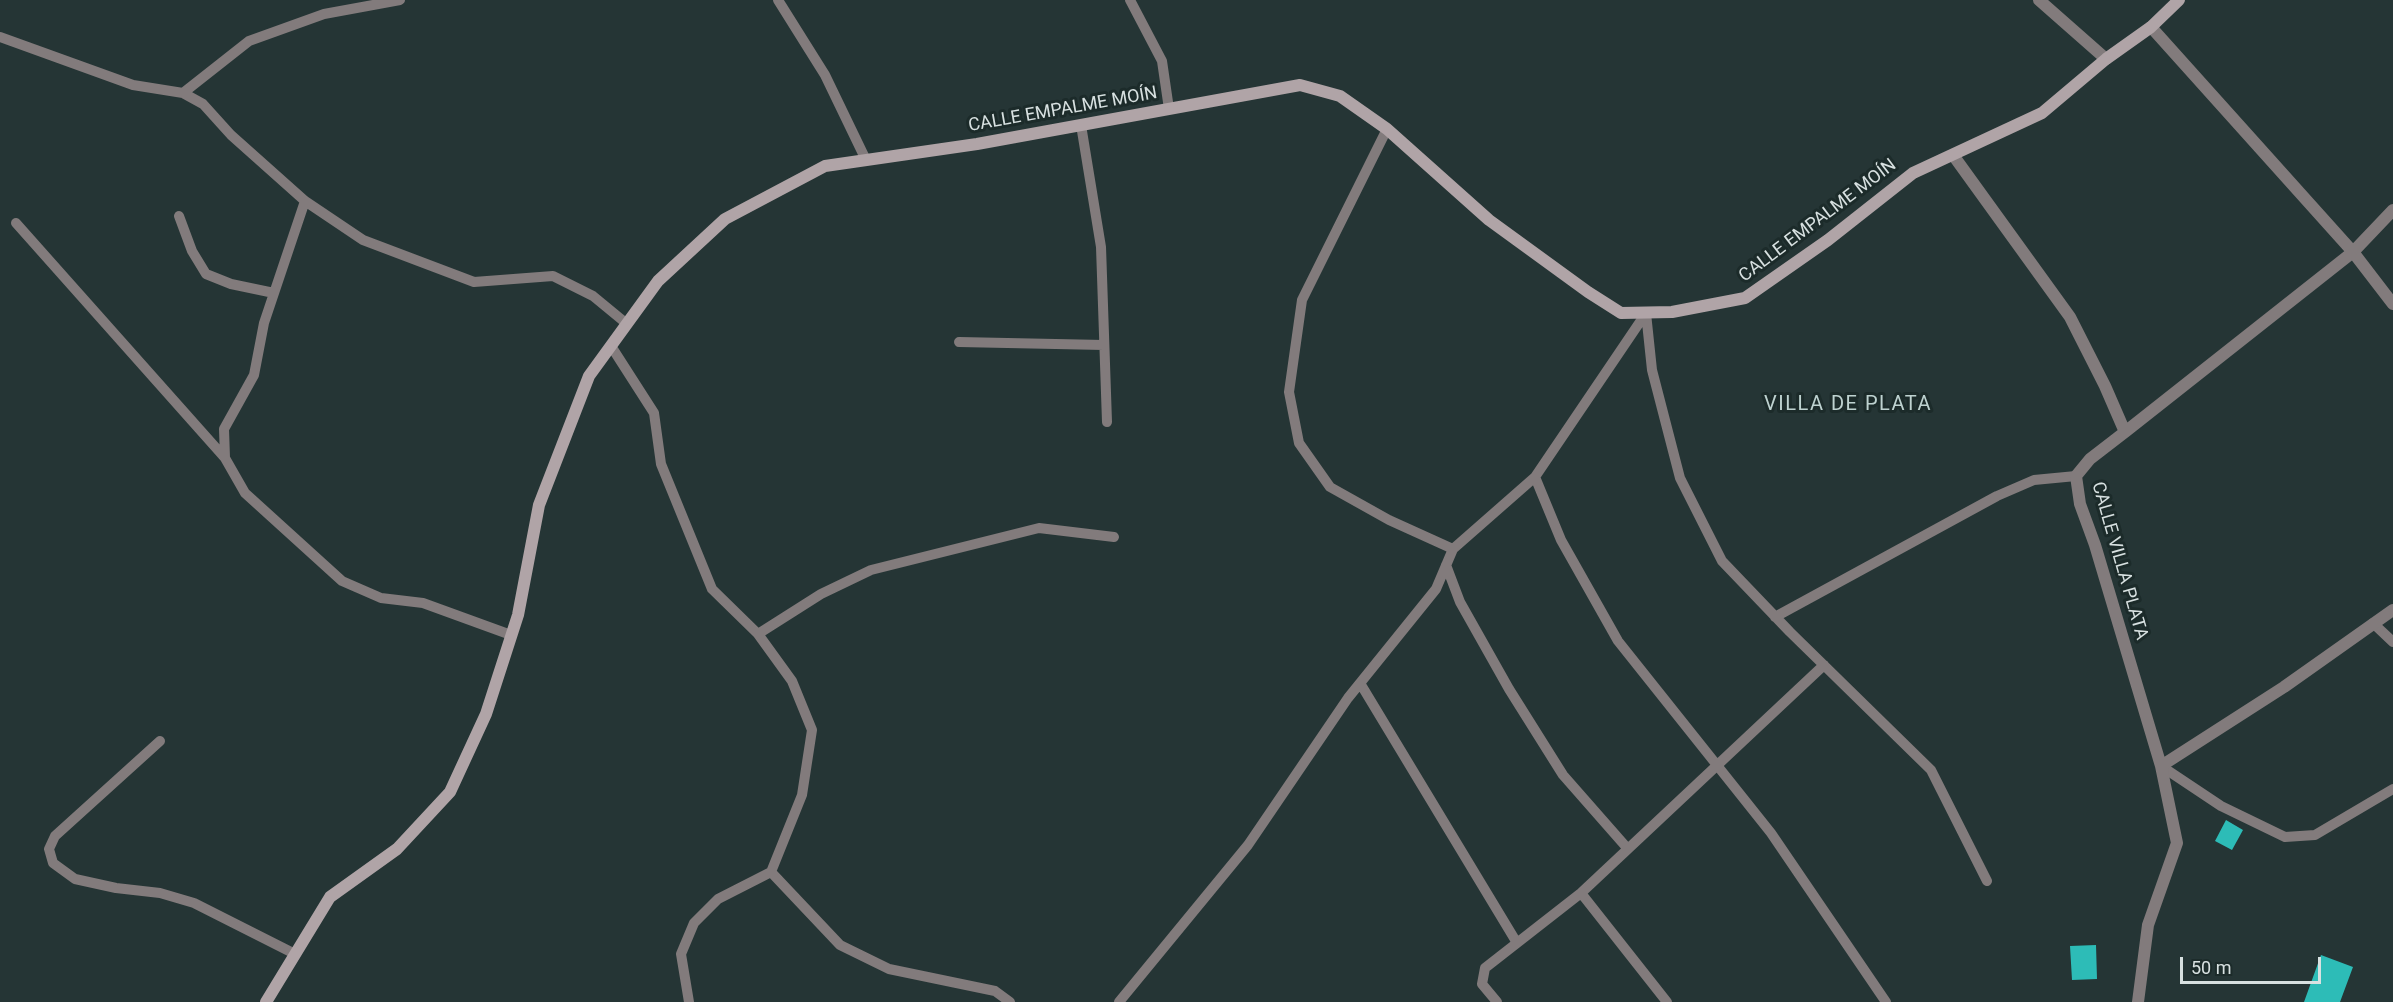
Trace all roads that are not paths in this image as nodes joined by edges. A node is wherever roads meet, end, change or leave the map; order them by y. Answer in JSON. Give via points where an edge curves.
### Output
{"nodes":[{"id":1,"x":399,"y":0,"type":"edge"},
{"id":2,"x":778,"y":0,"type":"edge"},
{"id":3,"x":1130,"y":0,"type":"edge"},
{"id":4,"x":2039,"y":0,"type":"edge"},
{"id":5,"x":2179,"y":0,"type":"edge"},
{"id":6,"x":2151,"y":27,"type":"junction"},
{"id":7,"x":0,"y":37,"type":"edge"},
{"id":8,"x":2106,"y":59,"type":"junction"},
{"id":9,"x":183,"y":93,"type":"junction"},
{"id":10,"x":1169,"y":109,"type":"junction"},
{"id":11,"x":1081,"y":125,"type":"junction"},
{"id":12,"x":1388,"y":129,"type":"junction"},
{"id":13,"x":1953,"y":155,"type":"junction"},
{"id":14,"x":866,"y":160,"type":"junction"},
{"id":15,"x":305,"y":201,"type":"junction"},
{"id":16,"x":2393,"y":210,"type":"edge"},
{"id":17,"x":179,"y":216,"type":"dead end"},
{"id":18,"x":16,"y":223,"type":"dead end"},
{"id":19,"x":2353,"y":252,"type":"junction"},
{"id":20,"x":274,"y":293,"type":"junction"},
{"id":21,"x":2393,"y":304,"type":"edge"},
{"id":22,"x":1646,"y":313,"type":"junction"},
{"id":23,"x":627,"y":324,"type":"junction"},
{"id":24,"x":959,"y":342,"type":"dead end"},
{"id":25,"x":1104,"y":345,"type":"junction"},
{"id":26,"x":611,"y":346,"type":"junction"},
{"id":27,"x":1107,"y":422,"type":"dead end"},
{"id":28,"x":2125,"y":432,"type":"junction"},
{"id":29,"x":225,"y":458,"type":"junction"},
{"id":30,"x":2076,"y":476,"type":"junction"},
{"id":31,"x":1535,"y":477,"type":"junction"},
{"id":32,"x":1114,"y":537,"type":"dead end"},
{"id":33,"x":1453,"y":549,"type":"junction"},
{"id":34,"x":1446,"y":565,"type":"junction"},
{"id":35,"x":2393,"y":610,"type":"edge"},
{"id":36,"x":1775,"y":617,"type":"junction"},
{"id":37,"x":2373,"y":623,"type":"junction"},
{"id":38,"x":758,"y":634,"type":"junction"},
{"id":39,"x":511,"y":635,"type":"junction"},
{"id":40,"x":2393,"y":642,"type":"edge"},
{"id":41,"x":1824,"y":665,"type":"junction"},
{"id":42,"x":1360,"y":683,"type":"junction"},
{"id":43,"x":160,"y":741,"type":"dead end"},
{"id":44,"x":1716,"y":766,"type":"junction"},
{"id":45,"x":2161,"y":766,"type":"junction"},
{"id":46,"x":2393,"y":789,"type":"edge"},
{"id":47,"x":1628,"y":849,"type":"junction"},
{"id":48,"x":771,"y":872,"type":"junction"},
{"id":49,"x":1987,"y":880,"type":"dead end"},
{"id":50,"x":1581,"y":893,"type":"junction"},
{"id":51,"x":1517,"y":943,"type":"junction"},
{"id":52,"x":295,"y":954,"type":"junction"},
{"id":53,"x":266,"y":1002,"type":"edge"},
{"id":54,"x":689,"y":1002,"type":"edge"},
{"id":55,"x":1010,"y":1002,"type":"edge"},
{"id":56,"x":1119,"y":1002,"type":"edge"},
{"id":57,"x":1497,"y":1002,"type":"edge"},
{"id":58,"x":1667,"y":1002,"type":"edge"},
{"id":59,"x":1886,"y":1002,"type":"edge"},
{"id":60,"x":2138,"y":1002,"type":"edge"}],
"edges":[{"from":1,"to":9,"type":"lane","via":[[324,14],[249,41]]},
{"from":2,"to":14,"type":"lane","via":[[825,75]]},
{"from":3,"to":10,"type":"lane","via":[[1162,62]]},
{"from":4,"to":8,"type":"street"},
{"from":5,"to":6,"type":"street","name":"CALLE EMPALME MOÍN"},
{"from":6,"to":8,"type":"street","name":"CALLE EMPALME MOÍN"},
{"from":6,"to":19,"type":"street"},
{"from":7,"to":9,"type":"lane","via":[[133,85]]},
{"from":8,"to":13,"type":"street","name":"CALLE EMPALME MOÍN","via":[[2042,113]]},
{"from":9,"to":15,"type":"lane","via":[[203,104],[231,135]]},
{"from":10,"to":11,"type":"street","name":"CALLE EMPALME MOÍN"},
{"from":10,"to":12,"type":"street","name":"CALLE EMPALME MOÍN","via":[[1300,86],[1340,96]]},
{"from":11,"to":14,"type":"street","name":"CALLE EMPALME MOÍN"},
{"from":11,"to":25,"type":"lane","via":[[1101,247]]},
{"from":12,"to":22,"type":"street","name":"CALLE EMPALME MOÍN","via":[[1489,220],[1588,292],[1621,313]]},
{"from":12,"to":33,"type":"lane","via":[[1302,300],[1288,392],[1299,443],[1330,487]]},
{"from":13,"to":22,"type":"street","name":"CALLE EMPALME MOÍN","via":[[1913,173],[1828,240],[1745,298]]},
{"from":13,"to":28,"type":"street","via":[[2070,317]]},
{"from":14,"to":23,"type":"street","name":"CALLE EMPALME MOÍN","via":[[825,166],[725,219],[658,281]]},
{"from":15,"to":20,"type":"lane"},
{"from":15,"to":23,"type":"lane","via":[[363,240],[474,282],[553,276],[593,296]]},
{"from":16,"to":19,"type":"street","name":"CALLE VILLA PLATA"},
{"from":17,"to":20,"type":"lane","via":[[206,274]]},
{"from":18,"to":29,"type":"lane"},
{"from":19,"to":21,"type":"street"},
{"from":19,"to":28,"type":"street","name":"CALLE VILLA PLATA"},
{"from":20,"to":29,"type":"lane","via":[[254,375],[224,429]]},
{"from":22,"to":31,"type":"lane"},
{"from":22,"to":36,"type":"lane","via":[[1652,370],[1680,478],[1722,561]]},
{"from":23,"to":26,"type":"street","name":"CALLE EMPALME MOÍN"},
{"from":24,"to":25,"type":"lane"},
{"from":25,"to":27,"type":"lane"},
{"from":26,"to":38,"type":"lane","via":[[654,413],[661,464],[712,589]]},
{"from":26,"to":39,"type":"street","name":"CALLE EMPALME MOÍN","via":[[589,376],[539,505]]},
{"from":28,"to":30,"type":"street","name":"CALLE VILLA PLATA","via":[[2090,459]]},
{"from":29,"to":39,"type":"lane","via":[[245,493],[342,581],[381,598],[423,603]]},
{"from":30,"to":36,"type":"lane","via":[[2034,480],[1997,496]]},
{"from":30,"to":45,"type":"street","name":"CALLE VILLA PLATA","via":[[2080,504]]},
{"from":31,"to":33,"type":"lane"},
{"from":31,"to":44,"type":"lane","via":[[1561,540],[1618,641]]},
{"from":32,"to":38,"type":"lane","via":[[1039,528],[872,570],[821,594]]},
{"from":33,"to":34,"type":"lane"},
{"from":34,"to":42,"type":"lane","via":[[1436,590]]},
{"from":34,"to":47,"type":"lane","via":[[1460,602],[1563,775]]},
{"from":35,"to":37,"type":"street"},
{"from":36,"to":41,"type":"lane"},
{"from":37,"to":40,"type":"lane"},
{"from":37,"to":45,"type":"street","via":[[2284,687]]},
{"from":38,"to":48,"type":"lane","via":[[792,681],[812,729],[802,795]]},
{"from":39,"to":52,"type":"street","name":"CALLE EMPALME MOÍN","via":[[486,714],[450,792],[397,849],[330,897]]},
{"from":41,"to":44,"type":"lane"},
{"from":41,"to":49,"type":"lane","via":[[1931,770]]},
{"from":42,"to":51,"type":"lane"},
{"from":42,"to":56,"type":"lane","via":[[1248,845]]},
{"from":43,"to":52,"type":"lane","via":[[55,836],[49,849],[53,863],[75,879],[160,893],[194,903]]},
{"from":44,"to":47,"type":"lane"},
{"from":44,"to":59,"type":"lane","via":[[1771,833]]},
{"from":45,"to":46,"type":"lane","via":[[2221,806],[2285,837],[2315,835]]},
{"from":45,"to":60,"type":"street","name":"CALLE VILLA PLATA","via":[[2177,843],[2148,925]]},
{"from":47,"to":50,"type":"lane"},
{"from":48,"to":54,"type":"lane","via":[[718,899],[694,923],[681,954]]},
{"from":48,"to":55,"type":"lane","via":[[840,945],[889,969],[995,991]]},
{"from":50,"to":51,"type":"lane"},
{"from":50,"to":58,"type":"lane"},
{"from":51,"to":57,"type":"lane","via":[[1485,968],[1482,984]]},
{"from":52,"to":53,"type":"street","name":"CALLE EMPALME MOÍN"}]}
